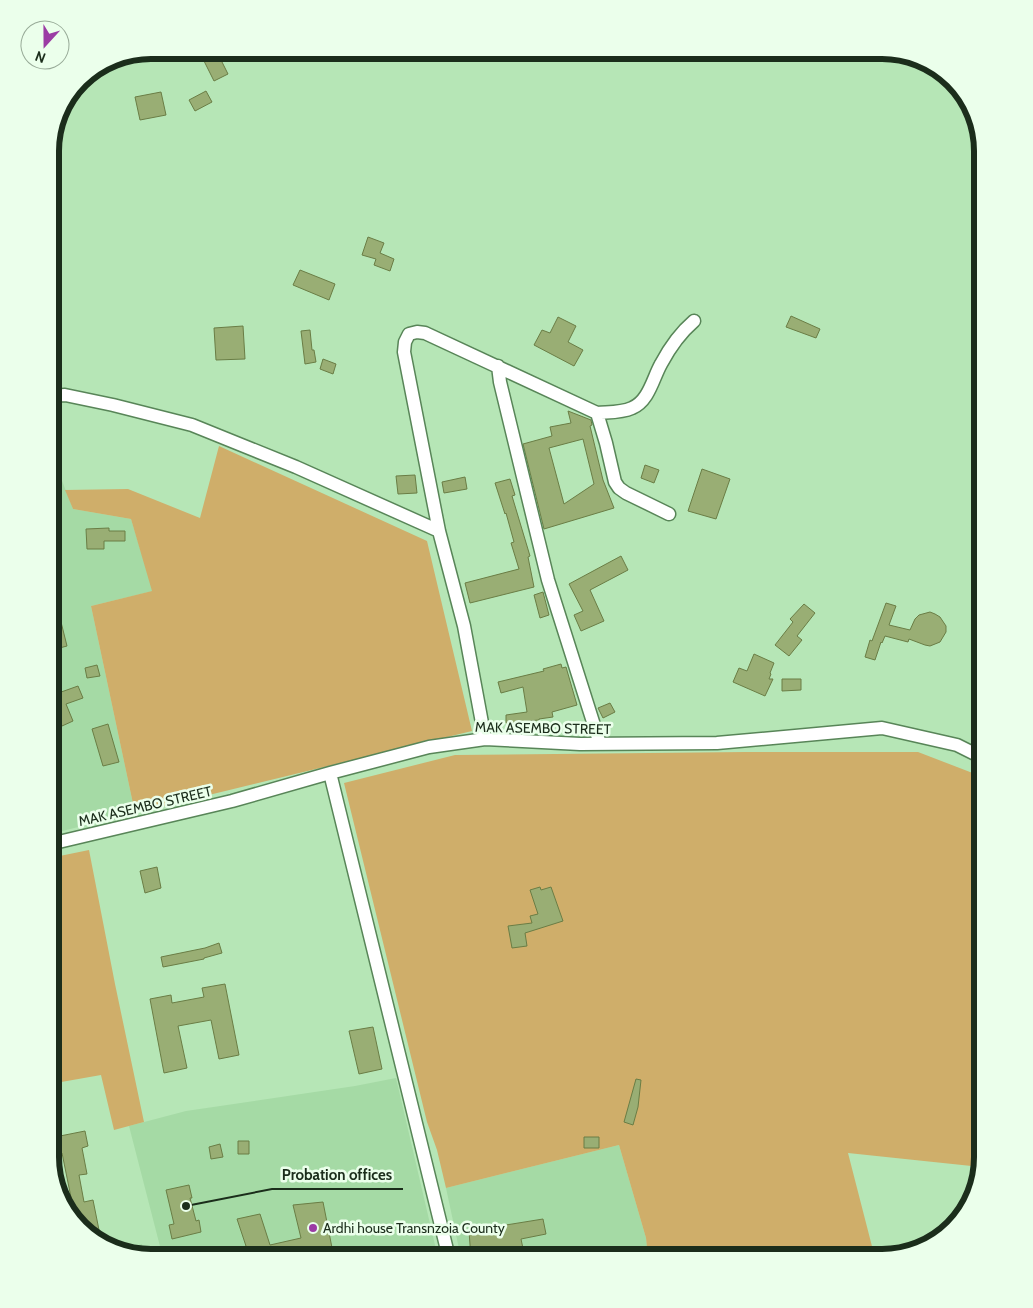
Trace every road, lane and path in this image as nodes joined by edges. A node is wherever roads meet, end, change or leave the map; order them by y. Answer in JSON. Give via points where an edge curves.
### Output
{"nodes":[{"id":1,"x":694,"y":321,"type":"dead end"},
{"id":2,"x":498,"y":366,"type":"junction"},
{"id":3,"x":59,"y":396,"type":"edge"},
{"id":4,"x":597,"y":412,"type":"junction"},
{"id":5,"x":669,"y":514,"type":"dead end"},
{"id":6,"x":439,"y":531,"type":"junction"},
{"id":7,"x":485,"y":739,"type":"junction"},
{"id":8,"x":600,"y":744,"type":"junction"},
{"id":9,"x":974,"y":753,"type":"edge"},
{"id":10,"x":330,"y":773,"type":"junction"},
{"id":11,"x":59,"y":842,"type":"edge"},
{"id":12,"x":447,"y":1249,"type":"edge"}],
"edges":[{"from":1,"to":4,"type":"street","via":[[677,338],[644,399],[633,408]]},
{"from":2,"to":4,"type":"street"},
{"from":2,"to":6,"type":"street","via":[[425,333],[409,334],[405,342],[404,352]]},
{"from":2,"to":8,"type":"street","via":[[548,580]]},
{"from":3,"to":6,"type":"street","via":[[113,405],[192,425]]},
{"from":4,"to":5,"type":"street","via":[[619,488]]},
{"from":6,"to":7,"type":"street","via":[[464,626]]},
{"from":7,"to":8,"type":"street","name":"MAK ASEMBO STREET"},
{"from":7,"to":10,"type":"street","name":"MAK ASEMBO STREET","via":[[429,747]]},
{"from":8,"to":9,"type":"street","name":"MAK ASEMBO STREET","via":[[717,743],[882,728],[957,744]]},
{"from":10,"to":11,"type":"street","name":"MAK ASEMBO STREET","via":[[232,801]]},
{"from":10,"to":12,"type":"street"}]}
